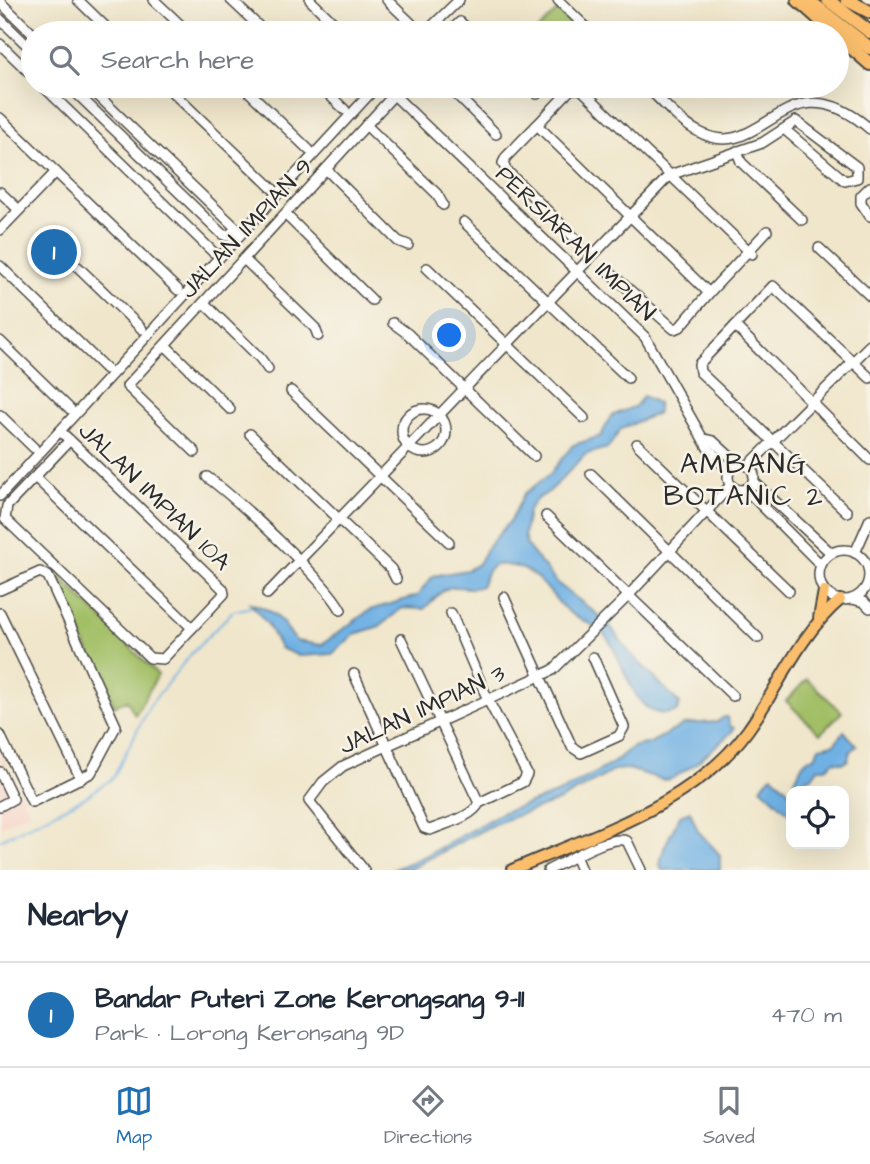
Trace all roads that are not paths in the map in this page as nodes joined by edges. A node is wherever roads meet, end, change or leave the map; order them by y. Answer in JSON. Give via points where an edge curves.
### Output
{"nodes":[{"id":1,"x":78,"y":0,"type":"edge"},
{"id":2,"x":154,"y":0,"type":"edge"},
{"id":3,"x":231,"y":0,"type":"edge"},
{"id":4,"x":310,"y":0,"type":"edge"},
{"id":5,"x":387,"y":0,"type":"edge"},
{"id":6,"x":459,"y":0,"type":"edge"},
{"id":7,"x":558,"y":0,"type":"edge"},
{"id":8,"x":798,"y":0,"type":"edge"},
{"id":9,"x":808,"y":0,"type":"edge"},
{"id":10,"x":828,"y":0,"type":"edge"},
{"id":11,"x":847,"y":0,"type":"edge"},
{"id":12,"x":0,"y":2,"type":"edge"},
{"id":13,"x":870,"y":12,"type":"edge"},
{"id":14,"x":0,"y":19,"type":"edge"},
{"id":15,"x":100,"y":21,"type":"edge"},
{"id":16,"x":176,"y":21,"type":"edge"},
{"id":17,"x":253,"y":21,"type":"edge"},
{"id":18,"x":332,"y":21,"type":"edge"},
{"id":19,"x":410,"y":21,"type":"edge"},
{"id":20,"x":433,"y":21,"type":"edge"},
{"id":21,"x":580,"y":21,"type":"edge"},
{"id":22,"x":821,"y":21,"type":"edge"},
{"id":23,"x":835,"y":21,"type":"edge"},
{"id":24,"x":21,"y":22,"type":"edge"},
{"id":25,"x":849,"y":32,"type":"edge"},
{"id":26,"x":870,"y":32,"type":"edge"},
{"id":27,"x":21,"y":39,"type":"edge"},
{"id":28,"x":849,"y":45,"type":"edge"},
{"id":29,"x":870,"y":48,"type":"edge"},
{"id":30,"x":2,"y":49,"type":"edge"},
{"id":31,"x":870,"y":64,"type":"edge"},
{"id":32,"x":21,"y":66,"type":"edge"},
{"id":33,"x":55,"y":98,"type":"edge"},
{"id":34,"x":82,"y":98,"type":"edge"},
{"id":35,"x":101,"y":98,"type":"edge"},
{"id":36,"x":179,"y":98,"type":"edge"},
{"id":37,"x":255,"y":98,"type":"edge"},
{"id":38,"x":332,"y":98,"type":"edge"},
{"id":39,"x":366,"y":98,"type":"edge"},
{"id":40,"x":391,"y":98,"type":"edge"},
{"id":41,"x":397,"y":98,"type":"edge"},
{"id":42,"x":460,"y":98,"type":"edge"},
{"id":43,"x":562,"y":98,"type":"edge"},
{"id":44,"x":590,"y":98,"type":"edge"},
{"id":45,"x":659,"y":98,"type":"edge"},
{"id":46,"x":345,"y":110,"type":"dead end"},
{"id":47,"x":0,"y":118,"type":"edge"},
{"id":48,"x":366,"y":125,"type":"junction"},
{"id":49,"x":537,"y":125,"type":"junction"},
{"id":50,"x":788,"y":125,"type":"junction"},
{"id":51,"x":870,"y":129,"type":"edge"},
{"id":52,"x":496,"y":134,"type":"dead end"},
{"id":53,"x":309,"y":150,"type":"dead end"},
{"id":54,"x":737,"y":152,"type":"junction"},
{"id":55,"x":326,"y":169,"type":"junction"},
{"id":56,"x":56,"y":172,"type":"junction"},
{"id":57,"x":670,"y":175,"type":"junction"},
{"id":58,"x":164,"y":177,"type":"junction"},
{"id":59,"x":870,"y":187,"type":"edge"},
{"id":60,"x":274,"y":189,"type":"dead end"},
{"id":61,"x":151,"y":191,"type":"junction"},
{"id":62,"x":0,"y":192,"type":"edge"},
{"id":63,"x":443,"y":205,"type":"dead end"},
{"id":64,"x":19,"y":211,"type":"junction"},
{"id":65,"x":285,"y":214,"type":"junction"},
{"id":66,"x":631,"y":215,"type":"junction"},
{"id":67,"x":870,"y":216,"type":"edge"},
{"id":68,"x":802,"y":220,"type":"dead end"},
{"id":69,"x":464,"y":222,"type":"dead end"},
{"id":70,"x":0,"y":230,"type":"edge"},
{"id":71,"x":767,"y":231,"type":"dead end"},
{"id":72,"x":578,"y":241,"type":"dead end"},
{"id":73,"x":408,"y":245,"type":"dead end"},
{"id":74,"x":819,"y":248,"type":"dead end"},
{"id":75,"x":213,"y":252,"type":"dead end"},
{"id":76,"x":750,"y":252,"type":"junction"},
{"id":77,"x":244,"y":259,"type":"junction"},
{"id":78,"x":0,"y":266,"type":"edge"},
{"id":79,"x":78,"y":267,"type":"dead end"},
{"id":80,"x":426,"y":268,"type":"dead end"},
{"id":81,"x":577,"y":271,"type":"junction"},
{"id":82,"x":607,"y":271,"type":"dead end"},
{"id":83,"x":178,"y":290,"type":"dead end"},
{"id":84,"x":709,"y":293,"type":"junction"},
{"id":85,"x":870,"y":296,"type":"edge"},
{"id":86,"x":372,"y":300,"type":"dead end"},
{"id":87,"x":548,"y":302,"type":"junction"},
{"id":88,"x":204,"y":303,"type":"junction"},
{"id":89,"x":393,"y":323,"type":"dead end"},
{"id":90,"x":735,"y":326,"type":"junction"},
{"id":91,"x":142,"y":329,"type":"dead end"},
{"id":92,"x":318,"y":336,"type":"dead end"},
{"id":93,"x":0,"y":341,"type":"edge"},
{"id":94,"x":165,"y":345,"type":"junction"},
{"id":95,"x":505,"y":345,"type":"junction"},
{"id":96,"x":870,"y":345,"type":"edge"},
{"id":97,"x":853,"y":362,"type":"junction"},
{"id":98,"x":106,"y":369,"type":"dead end"},
{"id":99,"x":268,"y":369,"type":"dead end"},
{"id":100,"x":628,"y":378,"type":"dead end"},
{"id":101,"x":870,"y":378,"type":"edge"},
{"id":102,"x":464,"y":388,"type":"junction"},
{"id":103,"x":291,"y":391,"type":"dead end"},
{"id":104,"x":812,"y":403,"type":"junction"},
{"id":105,"x":70,"y":409,"type":"dead end"},
{"id":106,"x":230,"y":409,"type":"dead end"},
{"id":107,"x":0,"y":415,"type":"edge"},
{"id":108,"x":439,"y":415,"type":"junction"},
{"id":109,"x":584,"y":418,"type":"dead end"},
{"id":110,"x":61,"y":431,"type":"junction"},
{"id":111,"x":250,"y":434,"type":"dead end"},
{"id":112,"x":705,"y":439,"type":"junction"},
{"id":113,"x":70,"y":440,"type":"junction"},
{"id":114,"x":773,"y":443,"type":"junction"},
{"id":115,"x":637,"y":444,"type":"dead end"},
{"id":116,"x":409,"y":446,"type":"junction"},
{"id":117,"x":34,"y":448,"type":"dead end"},
{"id":118,"x":195,"y":452,"type":"dead end"},
{"id":119,"x":534,"y":456,"type":"dead end"},
{"id":120,"x":870,"y":460,"type":"edge"},
{"id":121,"x":738,"y":464,"type":"junction"},
{"id":122,"x":748,"y":466,"type":"junction"},
{"id":123,"x":729,"y":471,"type":"junction"},
{"id":124,"x":591,"y":474,"type":"dead end"},
{"id":125,"x":381,"y":476,"type":"junction"},
{"id":126,"x":35,"y":477,"type":"junction"},
{"id":127,"x":208,"y":477,"type":"dead end"},
{"id":128,"x":753,"y":481,"type":"junction"},
{"id":129,"x":731,"y":485,"type":"junction"},
{"id":130,"x":745,"y":489,"type":"junction"},
{"id":131,"x":0,"y":496,"type":"edge"},
{"id":132,"x":783,"y":508,"type":"junction"},
{"id":133,"x":708,"y":512,"type":"junction"},
{"id":134,"x":847,"y":512,"type":"dead end"},
{"id":135,"x":546,"y":516,"type":"dead end"},
{"id":136,"x":775,"y":518,"type":"junction"},
{"id":137,"x":339,"y":519,"type":"junction"},
{"id":138,"x":870,"y":520,"type":"edge"},
{"id":139,"x":797,"y":522,"type":"junction"},
{"id":140,"x":788,"y":531,"type":"junction"},
{"id":141,"x":449,"y":542,"type":"dead end"},
{"id":142,"x":669,"y":553,"type":"junction"},
{"id":143,"x":831,"y":553,"type":"junction"},
{"id":144,"x":855,"y":553,"type":"junction"},
{"id":145,"x":298,"y":561,"type":"junction"},
{"id":146,"x":821,"y":565,"type":"junction"},
{"id":147,"x":396,"y":579,"type":"dead end"},
{"id":148,"x":0,"y":590,"type":"edge"},
{"id":149,"x":868,"y":590,"type":"edge"},
{"id":150,"x":789,"y":591,"type":"dead end"},
{"id":151,"x":824,"y":591,"type":"junction"},
{"id":152,"x":267,"y":594,"type":"dead end"},
{"id":153,"x":628,"y":596,"type":"junction"},
{"id":154,"x":504,"y":597,"type":"dead end"},
{"id":155,"x":846,"y":600,"type":"junction"},
{"id":156,"x":870,"y":608,"type":"edge"},
{"id":157,"x":341,"y":610,"type":"dead end"},
{"id":158,"x":0,"y":613,"type":"edge"},
{"id":159,"x":451,"y":613,"type":"dead end"},
{"id":160,"x":819,"y":618,"type":"junction"},
{"id":161,"x":192,"y":628,"type":"junction"},
{"id":162,"x":758,"y":638,"type":"dead end"},
{"id":163,"x":401,"y":639,"type":"dead end"},
{"id":164,"x":593,"y":657,"type":"dead end"},
{"id":165,"x":354,"y":674,"type":"dead end"},
{"id":166,"x":539,"y":676,"type":"junction"},
{"id":167,"x":733,"y":696,"type":"dead end"},
{"id":168,"x":488,"y":700,"type":"junction"},
{"id":169,"x":439,"y":723,"type":"junction"},
{"id":170,"x":0,"y":735,"type":"edge"},
{"id":171,"x":387,"y":747,"type":"junction"},
{"id":172,"x":0,"y":772,"type":"edge"},
{"id":173,"x":81,"y":779,"type":"junction"},
{"id":174,"x":479,"y":803,"type":"junction"},
{"id":175,"x":0,"y":806,"type":"edge"},
{"id":176,"x":576,"y":858,"type":"junction"},
{"id":177,"x":364,"y":870,"type":"edge"},
{"id":178,"x":513,"y":870,"type":"edge"},
{"id":179,"x":548,"y":870,"type":"edge"},
{"id":180,"x":582,"y":870,"type":"edge"},
{"id":181,"x":641,"y":870,"type":"edge"}],
"edges":[{"from":1,"to":15,"type":"street"},
{"from":2,"to":16,"type":"street"},
{"from":3,"to":17,"type":"street"},
{"from":4,"to":18,"type":"street"},
{"from":5,"to":19,"type":"street"},
{"from":6,"to":20,"type":"street"},
{"from":7,"to":21,"type":"street"},
{"from":8,"to":22,"type":"highway"},
{"from":9,"to":23,"type":"highway"},
{"from":10,"to":26,"type":"highway"},
{"from":11,"to":13,"type":"highway"},
{"from":12,"to":24,"type":"street"},
{"from":14,"to":27,"type":"street"},
{"from":25,"to":29,"type":"highway"},
{"from":28,"to":31,"type":"highway"},
{"from":30,"to":32,"type":"street"},
{"from":33,"to":61,"type":"street"},
{"from":34,"to":58,"type":"street"},
{"from":35,"to":58,"type":"street","via":[[237,229],[222,234]]},
{"from":36,"to":60,"type":"street"},
{"from":37,"to":53,"type":"street"},
{"from":38,"to":46,"type":"street"},
{"from":39,"to":110,"type":"street"},
{"from":40,"to":48,"type":"street","name":"JALAN IMPIAN 9"},
{"from":41,"to":81,"type":"street","name":"PERSIARAN IMPIAN"},
{"from":42,"to":52,"type":"street"},
{"from":43,"to":49,"type":"street"},
{"from":44,"to":57,"type":"street"},
{"from":45,"to":51,"type":"street","via":[[688,125],[708,136],[732,139],[745,135],[786,109],[810,101],[834,105]]},
{"from":47,"to":56,"type":"street"},
{"from":48,"to":55,"type":"street","name":"JALAN IMPIAN 9"},
{"from":48,"to":63,"type":"street"},
{"from":49,"to":66,"type":"street"},
{"from":49,"to":72,"type":"street","via":[[503,163]]},
{"from":50,"to":50,"type":"street","via":[[845,181],[857,178],[857,167],[796,121]]},
{"from":50,"to":54,"type":"street"},
{"from":54,"to":57,"type":"street"},
{"from":54,"to":68,"type":"street","via":[[741,162]]},
{"from":55,"to":65,"type":"street","name":"JALAN IMPIAN 9"},
{"from":55,"to":73,"type":"street","via":[[398,241]]},
{"from":56,"to":64,"type":"street"},
{"from":56,"to":83,"type":"street"},
{"from":57,"to":66,"type":"street"},
{"from":57,"to":76,"type":"street"},
{"from":58,"to":61,"type":"street"},
{"from":59,"to":67,"type":"street","via":[[861,196]]},
{"from":61,"to":75,"type":"street"},
{"from":62,"to":64,"type":"street"},
{"from":64,"to":70,"type":"street"},
{"from":65,"to":77,"type":"street","name":"JALAN IMPIAN 9"},
{"from":65,"to":86,"type":"street"},
{"from":66,"to":81,"type":"street"},
{"from":66,"to":84,"type":"street"},
{"from":69,"to":87,"type":"street"},
{"from":71,"to":76,"type":"street"},
{"from":74,"to":85,"type":"street"},
{"from":76,"to":84,"type":"street"},
{"from":77,"to":88,"type":"street","name":"JALAN IMPIAN 9"},
{"from":77,"to":92,"type":"street"},
{"from":78,"to":98,"type":"street"},
{"from":79,"to":91,"type":"street"},
{"from":80,"to":95,"type":"street"},
{"from":81,"to":87,"type":"street"},
{"from":81,"to":112,"type":"street","name":"PERSIARAN IMPIAN","via":[[654,348]]},
{"from":82,"to":84,"type":"street","via":[[674,329]]},
{"from":87,"to":95,"type":"street"},
{"from":87,"to":100,"type":"street"},
{"from":88,"to":94,"type":"street","name":"JALAN IMPIAN 9"},
{"from":88,"to":99,"type":"street"},
{"from":89,"to":102,"type":"street"},
{"from":90,"to":97,"type":"street","via":[[773,286]]},
{"from":90,"to":104,"type":"street"},
{"from":90,"to":114,"type":"street","via":[[699,364],[700,372]]},
{"from":93,"to":105,"type":"street"},
{"from":94,"to":106,"type":"street"},
{"from":94,"to":118,"type":"street","name":"JALAN IMPIAN 9","via":[[127,386]]},
{"from":95,"to":102,"type":"street"},
{"from":95,"to":109,"type":"street"},
{"from":96,"to":97,"type":"street"},
{"from":97,"to":101,"type":"street"},
{"from":97,"to":104,"type":"street"},
{"from":102,"to":108,"type":"street"},
{"from":102,"to":119,"type":"street"},
{"from":103,"to":125,"type":"street"},
{"from":104,"to":114,"type":"street"},
{"from":104,"to":120,"type":"street"},
{"from":107,"to":117,"type":"street"},
{"from":108,"to":116,"type":"street"},
{"from":108,"to":116,"type":"street","via":[[427,409],[408,416],[402,429]]},
{"from":108,"to":116,"type":"street","via":[[446,428],[438,448],[424,453]]},
{"from":110,"to":113,"type":"street","name":"JALAN IMPIAN 10A"},
{"from":110,"to":131,"type":"street"},
{"from":111,"to":137,"type":"street"},
{"from":112,"to":121,"type":"street","name":"PERSIARAN IMPIAN"},
{"from":112,"to":123,"type":"street","name":"PERSIARAN IMPIAN","via":[[708,449]]},
{"from":113,"to":126,"type":"street"},
{"from":113,"to":161,"type":"street","name":"JALAN IMPIAN 10A","via":[[223,589],[224,594]]},
{"from":114,"to":122,"type":"street"},
{"from":114,"to":134,"type":"street"},
{"from":115,"to":133,"type":"street"},
{"from":116,"to":125,"type":"street"},
{"from":121,"to":122,"type":"street"},
{"from":121,"to":123,"type":"street"},
{"from":122,"to":128,"type":"street"},
{"from":123,"to":129,"type":"street"},
{"from":124,"to":142,"type":"street"},
{"from":125,"to":137,"type":"street"},
{"from":125,"to":141,"type":"street"},
{"from":126,"to":161,"type":"street"},
{"from":126,"to":161,"type":"street","via":[[7,506],[5,519],[150,658],[163,659]]},
{"from":127,"to":145,"type":"street"},
{"from":128,"to":130,"type":"street"},
{"from":128,"to":132,"type":"street"},
{"from":129,"to":130,"type":"street"},
{"from":129,"to":133,"type":"street","name":"JALAN IMPIAN 3"},
{"from":130,"to":136,"type":"street"},
{"from":132,"to":136,"type":"street"},
{"from":132,"to":139,"type":"street"},
{"from":133,"to":142,"type":"street","name":"JALAN IMPIAN 3"},
{"from":133,"to":150,"type":"street"},
{"from":135,"to":153,"type":"street"},
{"from":136,"to":140,"type":"street"},
{"from":137,"to":145,"type":"street"},
{"from":137,"to":147,"type":"street"},
{"from":138,"to":144,"type":"street"},
{"from":139,"to":140,"type":"street"},
{"from":139,"to":143,"type":"street"},
{"from":140,"to":146,"type":"street"},
{"from":142,"to":153,"type":"street","name":"JALAN IMPIAN 3"},
{"from":142,"to":162,"type":"street"},
{"from":143,"to":144,"type":"street"},
{"from":143,"to":146,"type":"street"},
{"from":144,"to":149,"type":"street","via":[[866,564]]},
{"from":145,"to":152,"type":"street"},
{"from":145,"to":157,"type":"street"},
{"from":146,"to":151,"type":"street"},
{"from":148,"to":173,"type":"street","via":[[40,572],[48,576],[115,721],[102,755],[91,773]]},
{"from":149,"to":155,"type":"street"},
{"from":151,"to":155,"type":"street"},
{"from":151,"to":160,"type":"main road"},
{"from":153,"to":166,"type":"street","name":"JALAN IMPIAN 3","via":[[564,662]]},
{"from":153,"to":167,"type":"street"},
{"from":154,"to":166,"type":"street"},
{"from":155,"to":156,"type":"street","via":[[864,602]]},
{"from":155,"to":160,"type":"main road"},
{"from":158,"to":173,"type":"street"},
{"from":159,"to":168,"type":"street"},
{"from":160,"to":178,"type":"main road","via":[[747,731],[718,764],[672,798]]},
{"from":163,"to":169,"type":"street"},
{"from":164,"to":166,"type":"street","via":[[624,727],[619,736],[581,753],[572,747]]},
{"from":165,"to":171,"type":"street"},
{"from":166,"to":168,"type":"street","name":"JALAN IMPIAN 3"},
{"from":168,"to":169,"type":"street","name":"JALAN IMPIAN 3"},
{"from":168,"to":174,"type":"street","via":[[527,774],[523,782]]},
{"from":169,"to":171,"type":"street","name":"JALAN IMPIAN 3"},
{"from":169,"to":174,"type":"street"},
{"from":170,"to":173,"type":"street","via":[[32,802]]},
{"from":171,"to":174,"type":"street","via":[[424,828],[454,820],[477,809]]},
{"from":171,"to":177,"type":"street","name":"JALAN IMPIAN 3","via":[[343,766],[309,799]]},
{"from":172,"to":175,"type":"street","via":[[13,799]]},
{"from":176,"to":179,"type":"street"},
{"from":176,"to":180,"type":"street"},
{"from":176,"to":181,"type":"street","via":[[621,839],[627,841]]}]}
